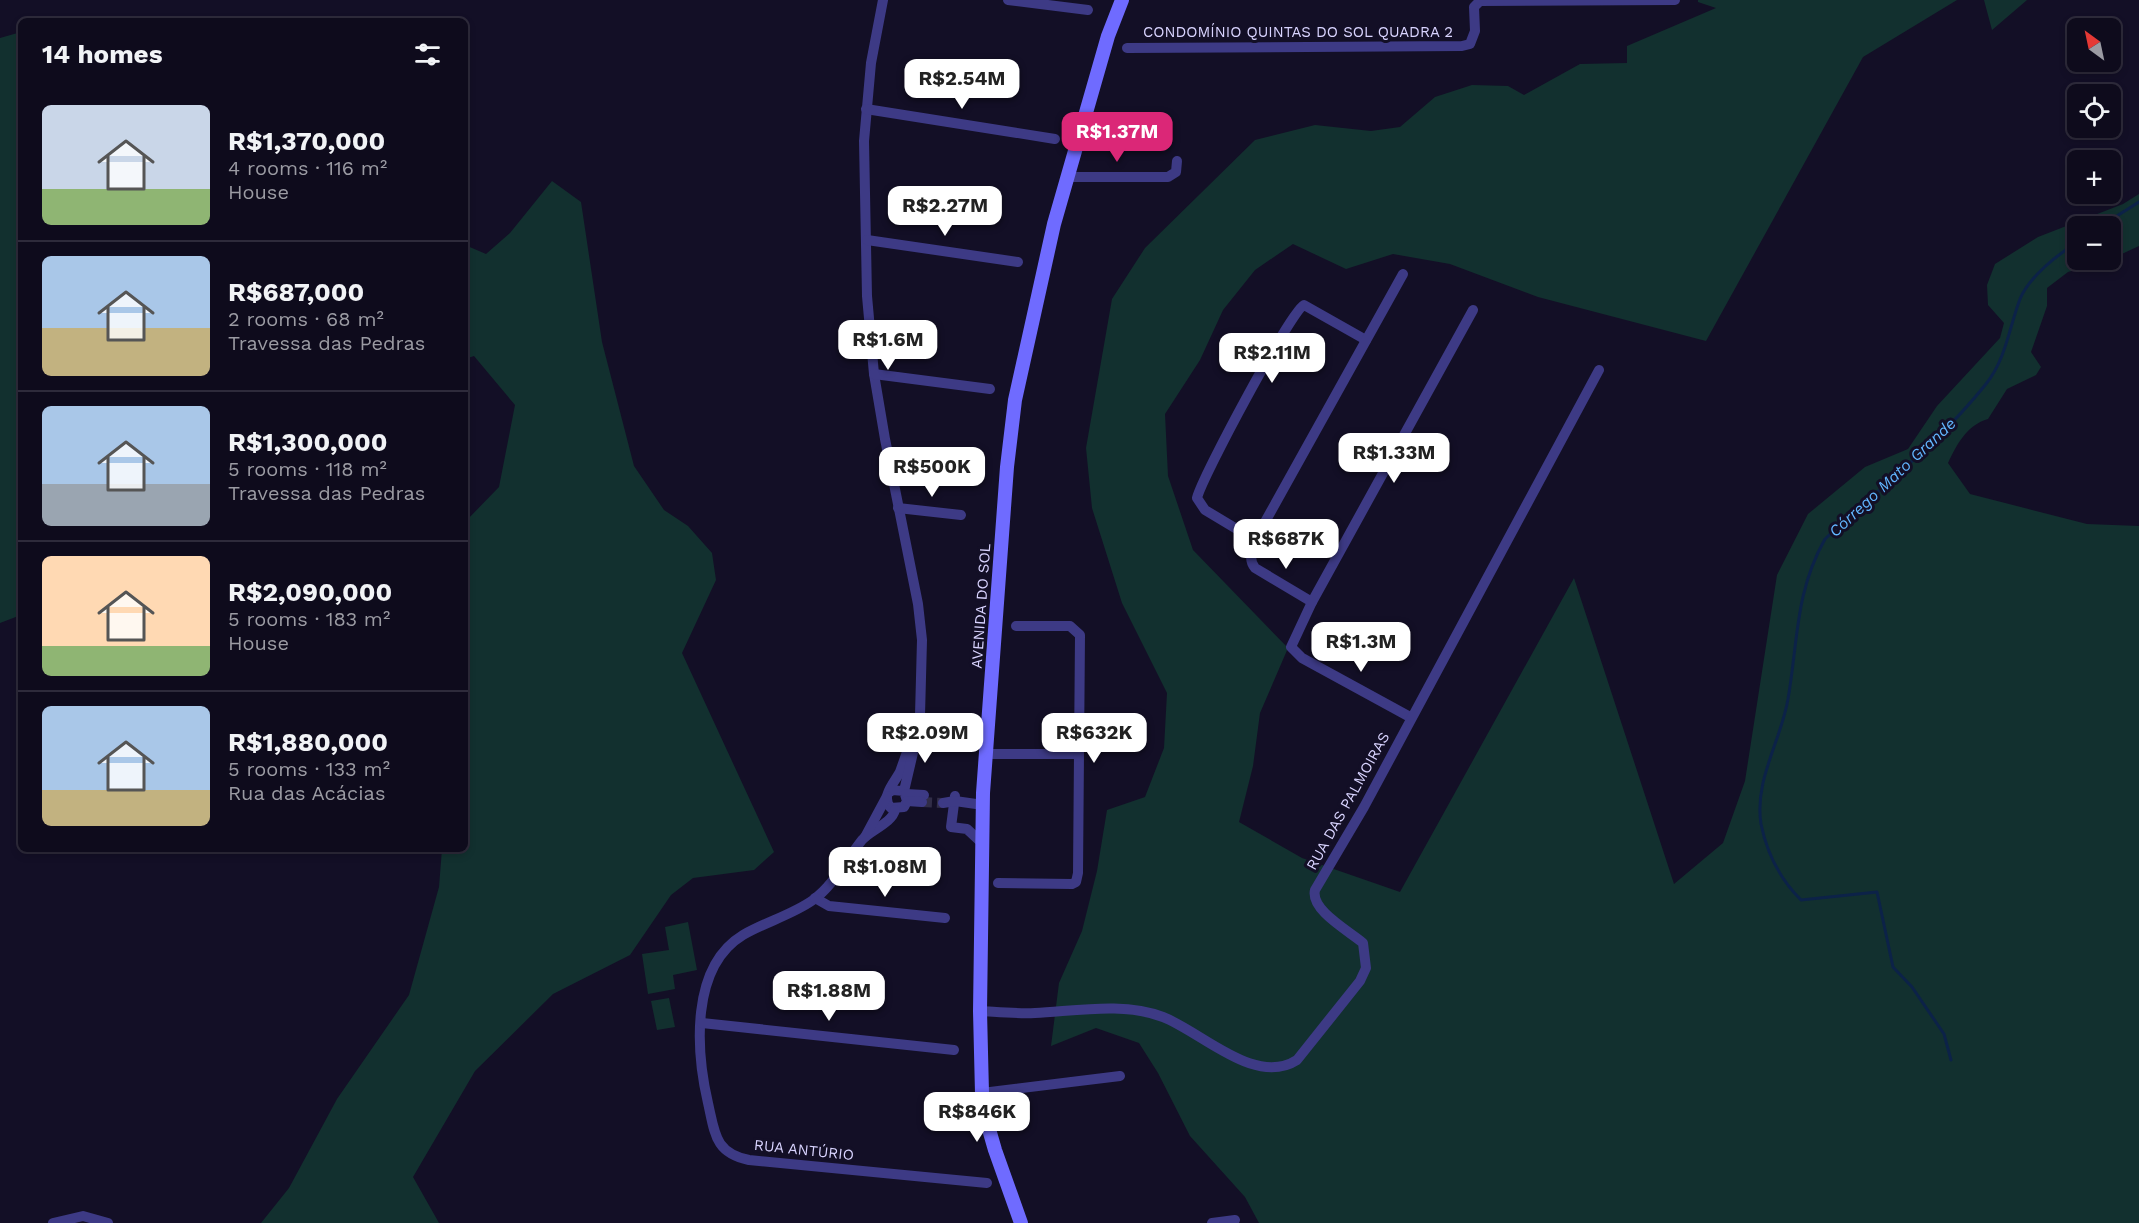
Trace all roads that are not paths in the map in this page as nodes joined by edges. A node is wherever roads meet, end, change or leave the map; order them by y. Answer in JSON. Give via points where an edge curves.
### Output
{"nodes":[{"id":1,"x":883,"y":0,"type":"edge"},
{"id":2,"x":1008,"y":0,"type":"edge"},
{"id":3,"x":1122,"y":0,"type":"edge"},
{"id":4,"x":1675,"y":0,"type":"edge"},
{"id":5,"x":1088,"y":10,"type":"dead end"},
{"id":6,"x":1127,"y":48,"type":"dead end"},
{"id":7,"x":866,"y":109,"type":"junction"},
{"id":8,"x":1054,"y":139,"type":"dead end"},
{"id":9,"x":1177,"y":161,"type":"dead end"},
{"id":10,"x":1068,"y":177,"type":"junction"},
{"id":11,"x":867,"y":240,"type":"junction"},
{"id":12,"x":1018,"y":262,"type":"dead end"},
{"id":13,"x":1403,"y":274,"type":"dead end"},
{"id":14,"x":1473,"y":310,"type":"dead end"},
{"id":15,"x":1366,"y":340,"type":"junction"},
{"id":16,"x":1599,"y":370,"type":"dead end"},
{"id":17,"x":874,"y":374,"type":"junction"},
{"id":18,"x":990,"y":389,"type":"dead end"},
{"id":19,"x":898,"y":508,"type":"junction"},
{"id":20,"x":962,"y":515,"type":"dead end"},
{"id":21,"x":1255,"y":540,"type":"junction"},
{"id":22,"x":1312,"y":602,"type":"junction"},
{"id":23,"x":1016,"y":626,"type":"dead end"},
{"id":24,"x":1410,"y":717,"type":"junction"},
{"id":25,"x":916,"y":731,"type":"junction"},
{"id":26,"x":987,"y":754,"type":"junction"},
{"id":27,"x":1079,"y":754,"type":"junction"},
{"id":28,"x":887,"y":794,"type":"junction"},
{"id":29,"x":906,"y":795,"type":"junction"},
{"id":30,"x":923,"y":799,"type":"tunnel mouth"},
{"id":31,"x":983,"y":799,"type":"junction"},
{"id":32,"x":895,"y":810,"type":"junction"},
{"id":33,"x":952,"y":824,"type":"junction"},
{"id":34,"x":983,"y":825,"type":"junction"},
{"id":35,"x":864,"y":837,"type":"junction"},
{"id":36,"x":982,"y":843,"type":"junction"},
{"id":37,"x":998,"y":883,"type":"dead end"},
{"id":38,"x":815,"y":898,"type":"junction"},
{"id":39,"x":945,"y":918,"type":"dead end"},
{"id":40,"x":980,"y":1011,"type":"junction"},
{"id":41,"x":702,"y":1023,"type":"junction"},
{"id":42,"x":954,"y":1050,"type":"dead end"},
{"id":43,"x":1120,"y":1076,"type":"dead end"},
{"id":44,"x":982,"y":1093,"type":"junction"},
{"id":45,"x":987,"y":1183,"type":"dead end"},
{"id":46,"x":1235,"y":1220,"type":"dead end"},
{"id":47,"x":53,"y":1223,"type":"edge"},
{"id":48,"x":108,"y":1223,"type":"edge"},
{"id":49,"x":1022,"y":1223,"type":"edge"},
{"id":50,"x":1212,"y":1223,"type":"edge"}],
"edges":[{"from":1,"to":7,"type":"street"},
{"from":2,"to":5,"type":"street"},
{"from":3,"to":10,"type":"street","name":"AVENIDA DO SOL"},
{"from":4,"to":6,"type":"street","name":"CONDOMÍNIO QUINTAS DO SOL QUADRA 2","via":[[1476,3],[1475,31],[1470,44]]},
{"from":7,"to":8,"type":"street"},
{"from":7,"to":11,"type":"street"},
{"from":9,"to":10,"type":"street","via":[[1176,172],[1168,177]]},
{"from":10,"to":26,"type":"street","name":"AVENIDA DO SOL","via":[[1041,275],[1015,400]]},
{"from":11,"to":12,"type":"street"},
{"from":11,"to":17,"type":"street"},
{"from":13,"to":15,"type":"street"},
{"from":14,"to":22,"type":"street"},
{"from":15,"to":21,"type":"street"},
{"from":15,"to":21,"type":"street","via":[[1308,306],[1300,307],[1276,346],[1197,498],[1205,510]]},
{"from":16,"to":24,"type":"street","name":"RUA DAS PALMOIRAS"},
{"from":17,"to":18,"type":"street"},
{"from":17,"to":19,"type":"street"},
{"from":19,"to":20,"type":"street"},
{"from":19,"to":25,"type":"street","via":[[922,640]]},
{"from":21,"to":22,"type":"street","via":[[1250,558],[1255,568]]},
{"from":22,"to":24,"type":"street","via":[[1291,647],[1302,657]]},
{"from":23,"to":27,"type":"street","via":[[1064,626],[1078,631]]},
{"from":24,"to":40,"type":"street","name":"RUA DAS PALMOIRAS","via":[[1314,897],[1325,914],[1363,943],[1366,968],[1297,1060],[1270,1068],[1245,1062],[1153,1013]]},
{"from":25,"to":28,"type":"street"},
{"from":25,"to":29,"type":"street"},
{"from":26,"to":27,"type":"street"},
{"from":26,"to":31,"type":"street","name":"AVENIDA DO SOL"},
{"from":27,"to":37,"type":"street","via":[[1077,882]]},
{"from":28,"to":29,"type":"street","via":[[893,790]]},
{"from":28,"to":32,"type":"street","via":[[888,805]]},
{"from":28,"to":35,"type":"street"},
{"from":29,"to":30,"type":"street"},
{"from":29,"to":32,"type":"street","via":[[904,807]]},
{"from":31,"to":33,"type":"street","via":[[949,799]]},
{"from":31,"to":34,"type":"street","name":"AVENIDA DO SOL"},
{"from":32,"to":35,"type":"street","via":[[892,817]]},
{"from":33,"to":34,"type":"street"},
{"from":33,"to":36,"type":"street","via":[[967,829]]},
{"from":34,"to":36,"type":"street","name":"AVENIDA DO SOL"},
{"from":35,"to":38,"type":"street","name":"RUA ANTÚRIO"},
{"from":36,"to":40,"type":"street","name":"AVENIDA DO SOL"},
{"from":38,"to":39,"type":"street","via":[[829,906]]},
{"from":38,"to":41,"type":"street","name":"RUA ANTÚRIO","via":[[731,944],[717,961],[704,990]]},
{"from":40,"to":44,"type":"street","name":"AVENIDA DO SOL"},
{"from":41,"to":42,"type":"street"},
{"from":41,"to":45,"type":"street","name":"RUA ANTÚRIO","via":[[700,1061],[706,1096],[716,1137],[729,1155]]},
{"from":43,"to":44,"type":"street"},
{"from":44,"to":49,"type":"street","name":"AVENIDA DO SOL","via":[[995,1150]]},
{"from":46,"to":50,"type":"street"},
{"from":47,"to":48,"type":"street","via":[[83,1216]]}]}
